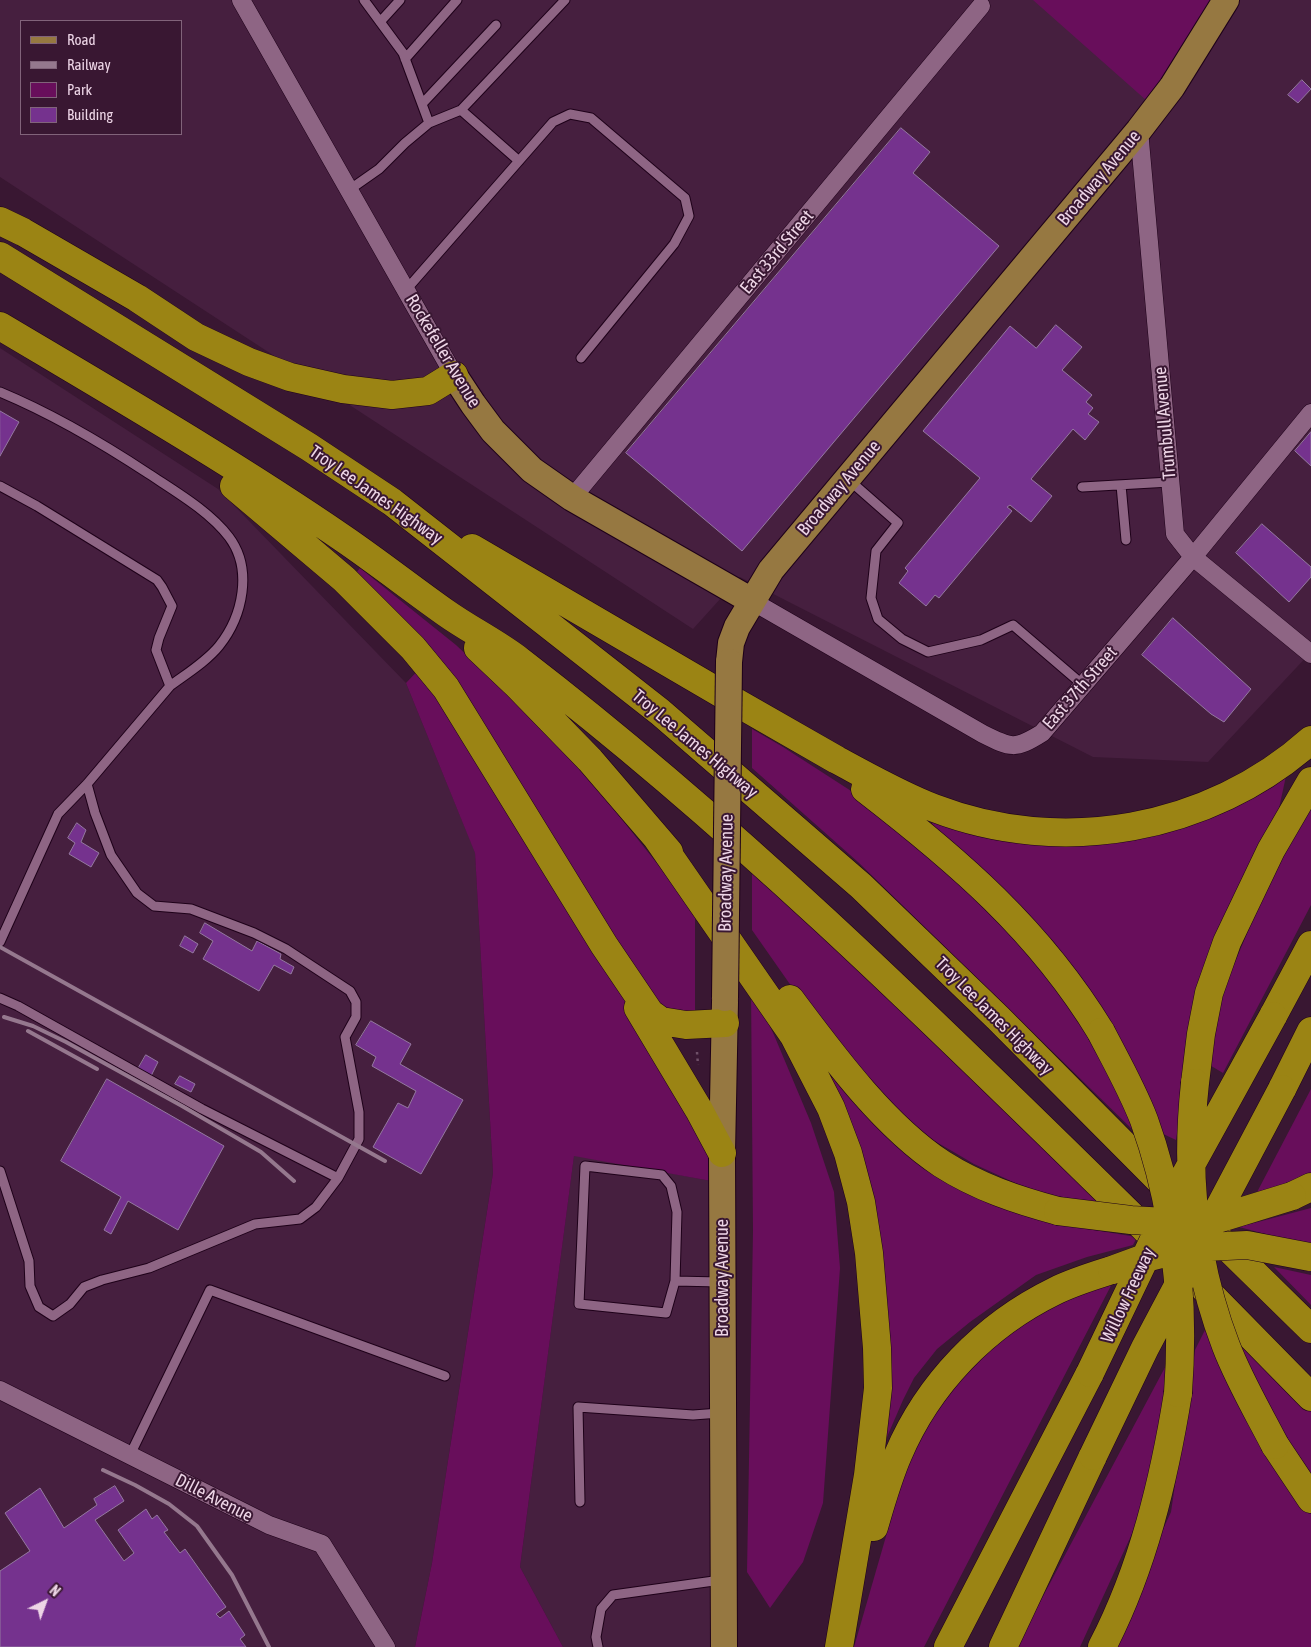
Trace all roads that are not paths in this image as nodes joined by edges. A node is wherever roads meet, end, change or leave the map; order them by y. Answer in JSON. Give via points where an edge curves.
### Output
{"nodes":[{"id":1,"x":241,"y":0,"type":"edge"},
{"id":2,"x":364,"y":0,"type":"edge"},
{"id":3,"x":400,"y":0,"type":"edge"},
{"id":4,"x":457,"y":0,"type":"edge"},
{"id":5,"x":565,"y":0,"type":"edge"},
{"id":6,"x":1226,"y":0,"type":"edge"},
{"id":7,"x":981,"y":6,"type":"dead end"},
{"id":8,"x":380,"y":22,"type":"junction"},
{"id":9,"x":496,"y":25,"type":"dead end"},
{"id":10,"x":405,"y":59,"type":"junction"},
{"id":11,"x":422,"y":104,"type":"junction"},
{"id":12,"x":461,"y":110,"type":"junction"},
{"id":13,"x":429,"y":123,"type":"junction"},
{"id":14,"x":1139,"y":130,"type":"junction"},
{"id":15,"x":519,"y":161,"type":"junction"},
{"id":16,"x":349,"y":190,"type":"junction"},
{"id":17,"x":0,"y":221,"type":"edge"},
{"id":18,"x":0,"y":256,"type":"edge"},
{"id":19,"x":406,"y":290,"type":"junction"},
{"id":20,"x":0,"y":326,"type":"edge"},
{"id":21,"x":581,"y":358,"type":"dead end"},
{"id":22,"x":454,"y":375,"type":"junction"},
{"id":23,"x":0,"y":392,"type":"edge"},
{"id":24,"x":139,"y":410,"type":"junction"},
{"id":25,"x":1311,"y":413,"type":"edge"},
{"id":26,"x":847,"y":478,"type":"junction"},
{"id":27,"x":1170,"y":482,"type":"junction"},
{"id":28,"x":1121,"y":485,"type":"junction"},
{"id":29,"x":0,"y":486,"type":"edge"},
{"id":30,"x":1082,"y":487,"type":"dead end"},
{"id":31,"x":572,"y":498,"type":"junction"},
{"id":32,"x":392,"y":502,"type":"junction"},
{"id":33,"x":1126,"y":540,"type":"dead end"},
{"id":34,"x":1193,"y":557,"type":"junction"},
{"id":35,"x":752,"y":601,"type":"junction"},
{"id":36,"x":1311,"y":654,"type":"edge"},
{"id":37,"x":516,"y":671,"type":"junction"},
{"id":38,"x":1083,"y":685,"type":"junction"},
{"id":39,"x":170,"y":686,"type":"junction"},
{"id":40,"x":761,"y":717,"type":"junction"},
{"id":41,"x":1311,"y":740,"type":"edge"},
{"id":42,"x":1311,"y":781,"type":"edge"},
{"id":43,"x":87,"y":784,"type":"junction"},
{"id":44,"x":657,"y":838,"type":"junction"},
{"id":45,"x":0,"y":942,"type":"edge"},
{"id":46,"x":604,"y":945,"type":"junction"},
{"id":47,"x":1311,"y":945,"type":"edge"},
{"id":48,"x":0,"y":998,"type":"edge"},
{"id":49,"x":725,"y":1011,"type":"junction"},
{"id":50,"x":1311,"y":1031,"type":"edge"},
{"id":51,"x":722,"y":1152,"type":"junction"},
{"id":52,"x":0,"y":1171,"type":"edge"},
{"id":53,"x":338,"y":1178,"type":"junction"},
{"id":54,"x":1301,"y":1192,"type":"edge"},
{"id":55,"x":1310,"y":1257,"type":"edge"},
{"id":56,"x":676,"y":1281,"type":"junction"},
{"id":57,"x":722,"y":1282,"type":"junction"},
{"id":58,"x":1311,"y":1329,"type":"edge"},
{"id":59,"x":445,"y":1376,"type":"dead end"},
{"id":60,"x":0,"y":1390,"type":"edge"},
{"id":61,"x":1311,"y":1397,"type":"edge"},
{"id":62,"x":723,"y":1413,"type":"junction"},
{"id":63,"x":130,"y":1456,"type":"junction"},
{"id":64,"x":1311,"y":1498,"type":"edge"},
{"id":65,"x":580,"y":1502,"type":"dead end"},
{"id":66,"x":723,"y":1579,"type":"junction"},
{"id":67,"x":840,"y":1641,"type":"edge"},
{"id":68,"x":386,"y":1647,"type":"edge"},
{"id":69,"x":598,"y":1647,"type":"edge"},
{"id":70,"x":724,"y":1647,"type":"edge"},
{"id":71,"x":948,"y":1647,"type":"edge"},
{"id":72,"x":1003,"y":1647,"type":"edge"},
{"id":73,"x":1102,"y":1647,"type":"edge"}],
"edges":[{"from":1,"to":16,"type":"street","name":"Rockefeller Avenue"},
{"from":2,"to":8,"type":"lane"},
{"from":3,"to":8,"type":"lane"},
{"from":4,"to":10,"type":"lane"},
{"from":5,"to":12,"type":"lane"},
{"from":6,"to":14,"type":"main road","name":"Broadway Avenue","via":[[1172,86]]},
{"from":7,"to":31,"type":"street","name":"East 33rd Street"},
{"from":8,"to":10,"type":"lane"},
{"from":9,"to":11,"type":"lane"},
{"from":10,"to":11,"type":"lane"},
{"from":11,"to":13,"type":"lane"},
{"from":12,"to":13,"type":"lane"},
{"from":12,"to":15,"type":"lane"},
{"from":13,"to":16,"type":"lane","via":[[379,170]]},
{"from":14,"to":26,"type":"main road","name":"Broadway Avenue"},
{"from":14,"to":27,"type":"street","name":"Trumbull Avenue"},
{"from":15,"to":19,"type":"lane"},
{"from":15,"to":21,"type":"lane","via":[[553,122],[570,114],[591,118],[685,198],[689,216],[674,244]]},
{"from":16,"to":19,"type":"street","name":"Rockefeller Avenue"},
{"from":17,"to":22,"type":"highway","via":[[137,298],[196,337],[290,377],[353,391],[392,395],[428,391]]},
{"from":18,"to":32,"type":"highway","name":"Troy Lee James Highway"},
{"from":19,"to":22,"type":"street","name":"Rockefeller Avenue"},
{"from":20,"to":24,"type":"highway"},
{"from":22,"to":31,"type":"main road","name":"Rockefeller Avenue","via":[[493,430],[532,470]]},
{"from":23,"to":39,"type":"lane","via":[[67,424],[143,470],[207,515],[238,551],[244,577],[243,590],[230,632],[204,661]]},
{"from":24,"to":37,"type":"highway","via":[[345,540],[449,615],[484,654]]},
{"from":24,"to":46,"type":"highway","via":[[344,579],[413,648],[446,688]]},
{"from":25,"to":34,"type":"street","name":"East 37th Street"},
{"from":26,"to":35,"type":"main road","name":"Broadway Avenue","via":[[771,570]]},
{"from":26,"to":38,"type":"lane","via":[[898,523],[876,551],[872,598],[878,619],[902,639],[928,652],[981,640],[1014,625]]},
{"from":27,"to":28,"type":"lane"},
{"from":27,"to":34,"type":"street","name":"Trumbull Avenue","via":[[1175,534]]},
{"from":28,"to":30,"type":"lane"},
{"from":28,"to":33,"type":"lane"},
{"from":29,"to":39,"type":"lane","via":[[157,580],[172,606],[156,650]]},
{"from":31,"to":35,"type":"main road","name":"Rockefeller Avenue"},
{"from":32,"to":40,"type":"highway"},
{"from":32,"to":58,"type":"highway","name":"Troy Lee James Highway","via":[[660,712],[861,886]]},
{"from":34,"to":36,"type":"street","name":"Trumbull Avenue"},
{"from":34,"to":38,"type":"street","name":"East 37th Street"},
{"from":35,"to":38,"type":"street","name":"East 37th Street","via":[[1000,743],[1012,746],[1025,743],[1042,732]]},
{"from":35,"to":49,"type":"main road","name":"Broadway Avenue","bridge":true,"via":[[731,643],[728,662]]},
{"from":37,"to":44,"type":"highway"},
{"from":37,"to":61,"type":"highway","via":[[636,754],[785,883],[872,963],[1164,1248]]},
{"from":39,"to":43,"type":"lane"},
{"from":40,"to":41,"type":"highway","via":[[887,787],[932,808],[968,820],[1025,831],[1092,832],[1136,826],[1197,810],[1259,779]]},
{"from":40,"to":73,"type":"highway","bridge":true,"via":[[865,789],[927,837],[971,875],[1039,944],[1101,1032],[1143,1119],[1170,1212],[1178,1270],[1181,1346],[1178,1393],[1154,1512],[1126,1593]]},
{"from":42,"to":64,"type":"highway","bridge":true,"via":[[1271,850],[1227,942],[1209,993],[1194,1083],[1190,1190],[1204,1273],[1226,1346],[1275,1445]]},
{"from":43,"to":45,"type":"lane","via":[[58,814]]},
{"from":43,"to":53,"type":"lane","via":[[111,855],[137,892],[154,906],[191,909],[254,933],[286,949],[350,991],[356,1002],[356,1018],[345,1037],[359,1112],[359,1139]]},
{"from":44,"to":54,"type":"highway","bridge":true,"via":[[753,950],[823,1044],[882,1113],[942,1164],[1009,1196],[1058,1211],[1130,1220],[1201,1224]]},
{"from":44,"to":67,"type":"highway","via":[[794,1036],[831,1108],[848,1153],[861,1202],[869,1253],[878,1388],[868,1475]]},
{"from":46,"to":49,"type":"highway","via":[[650,1012],[661,1021],[686,1025]]},
{"from":46,"to":51,"type":"highway"},
{"from":47,"to":71,"type":"highway","name":"Willow Freeway","bridge":true,"via":[[1181,1183],[1090,1374]]},
{"from":48,"to":53,"type":"lane","via":[[202,1109]]},
{"from":49,"to":51,"type":"main road","name":"Broadway Avenue"},
{"from":50,"to":72,"type":"highway","bridge":true,"via":[[1146,1348]]},
{"from":51,"to":57,"type":"main road","name":"Broadway Avenue"},
{"from":52,"to":53,"type":"lane","via":[[29,1261],[30,1286],[39,1307],[53,1316],[70,1304],[84,1287],[149,1268],[255,1224],[300,1219],[316,1207]]},
{"from":55,"to":67,"type":"highway","bridge":true,"via":[[1247,1245],[1185,1248],[1142,1259],[1056,1290],[1005,1320],[956,1365],[916,1419],[886,1485]]},
{"from":56,"to":56,"type":"lane","via":[[666,1313],[579,1304],[585,1166],[662,1175],[670,1186],[677,1212]]},
{"from":56,"to":57,"type":"lane"},
{"from":57,"to":62,"type":"main road","name":"Broadway Avenue"},
{"from":59,"to":63,"type":"lane","via":[[210,1290]]},
{"from":60,"to":63,"type":"street","name":"Dille Avenue"},
{"from":62,"to":65,"type":"lane","via":[[693,1415],[578,1407]]},
{"from":62,"to":66,"type":"main road","name":"Broadway Avenue"},
{"from":63,"to":68,"type":"street","name":"Dille Avenue","via":[[269,1525],[322,1544]]},
{"from":66,"to":69,"type":"lane","via":[[613,1595],[602,1609],[596,1637]]},
{"from":66,"to":70,"type":"main road","name":"Broadway Avenue"}]}
